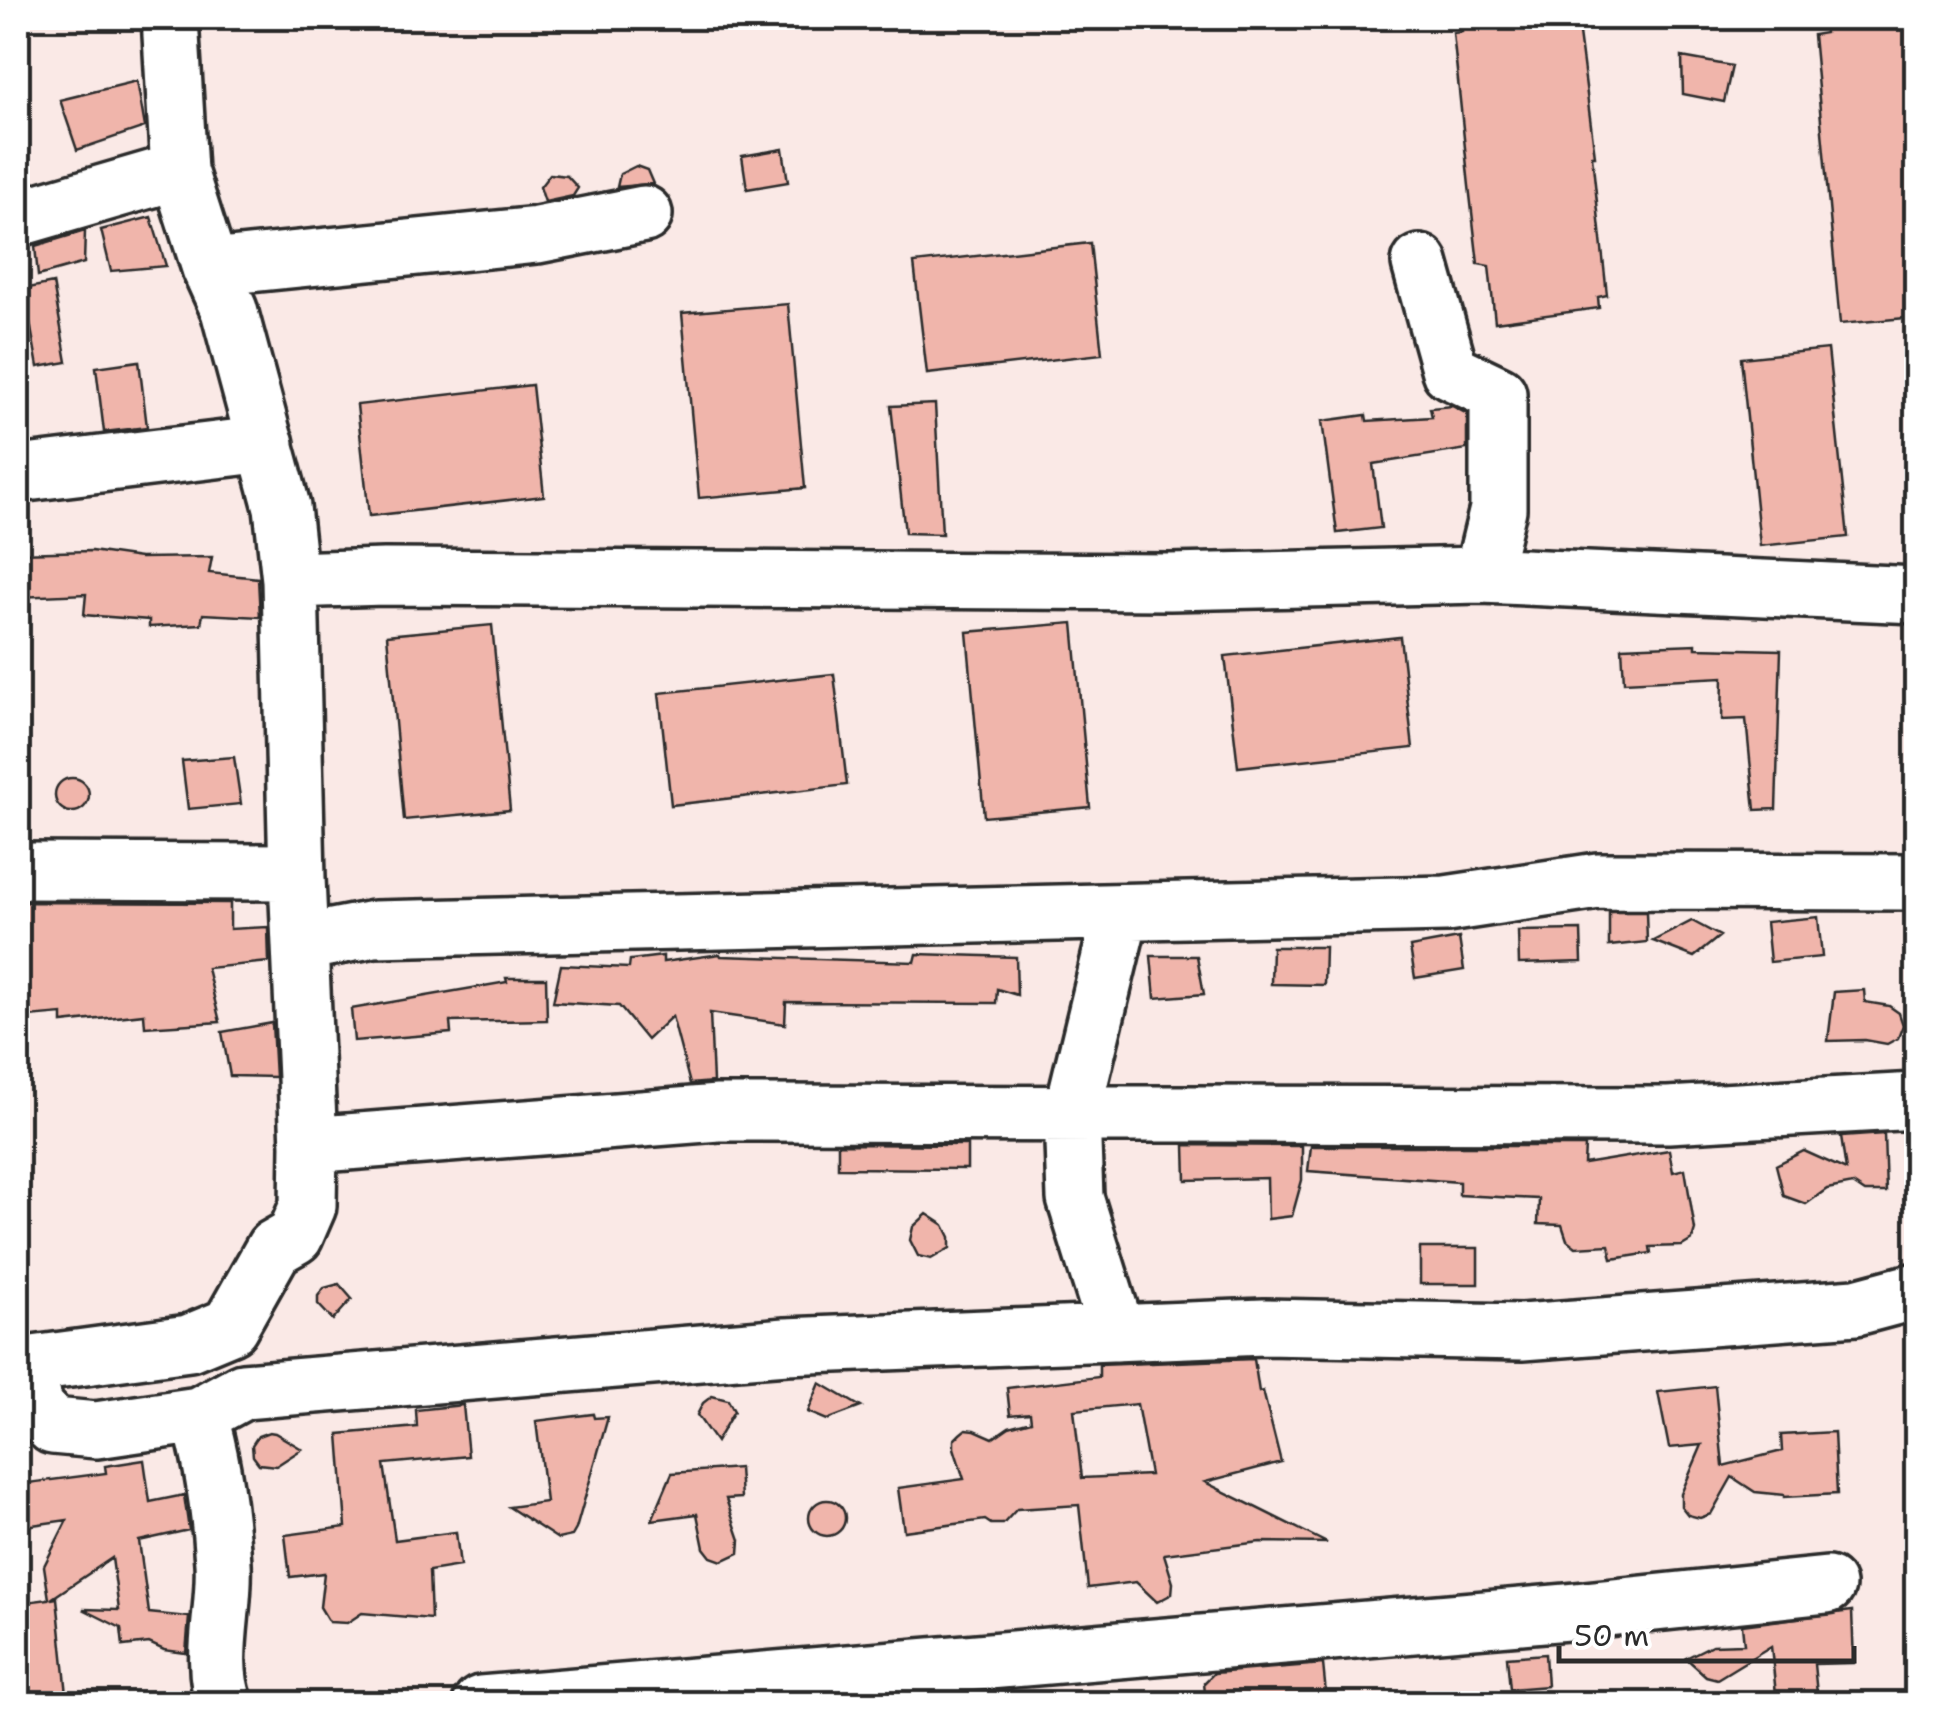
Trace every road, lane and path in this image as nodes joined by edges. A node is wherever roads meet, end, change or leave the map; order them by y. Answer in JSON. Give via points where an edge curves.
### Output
{"nodes":[{"id":1,"x":170,"y":18,"type":"edge"},
{"id":2,"x":178,"y":171,"type":"junction"},
{"id":3,"x":644,"y":214,"type":"dead end"},
{"id":4,"x":18,"y":218,"type":"edge"},
{"id":5,"x":1420,"y":263,"type":"dead end"},
{"id":6,"x":210,"y":268,"type":"junction"},
{"id":7,"x":266,"y":444,"type":"junction"},
{"id":8,"x":18,"y":474,"type":"edge"},
{"id":9,"x":1482,"y":575,"type":"junction"},
{"id":10,"x":290,"y":580,"type":"junction"},
{"id":11,"x":1916,"y":595,"type":"edge"},
{"id":12,"x":18,"y":871,"type":"edge"},
{"id":13,"x":297,"y":878,"type":"junction"},
{"id":14,"x":1916,"y":882,"type":"edge"},
{"id":15,"x":1121,"y":912,"type":"junction"},
{"id":16,"x":302,"y":943,"type":"junction"},
{"id":17,"x":1916,"y":1102,"type":"edge"},
{"id":18,"x":1072,"y":1114,"type":"junction"},
{"id":19,"x":309,"y":1145,"type":"junction"},
{"id":20,"x":1916,"y":1291,"type":"edge"},
{"id":21,"x":230,"y":1326,"type":"junction"},
{"id":22,"x":1118,"y":1333,"type":"junction"},
{"id":23,"x":21,"y":1366,"type":"edge"},
{"id":24,"x":221,"y":1403,"type":"junction"},
{"id":25,"x":1827,"y":1584,"type":"dead end"},
{"id":26,"x":225,"y":1704,"type":"edge"},
{"id":27,"x":481,"y":1704,"type":"edge"}],
"edges":[{"from":1,"to":2,"type":"street"},
{"from":2,"to":4,"type":"street"},
{"from":2,"to":6,"type":"street"},
{"from":3,"to":6,"type":"street","via":[[537,236]]},
{"from":5,"to":9,"type":"street","via":[[1450,371],[1498,394],[1498,508]]},
{"from":6,"to":7,"type":"street","via":[[229,310]]},
{"from":7,"to":8,"type":"street"},
{"from":7,"to":10,"type":"street"},
{"from":9,"to":10,"type":"street","via":[[1170,582]]},
{"from":9,"to":11,"type":"street"},
{"from":10,"to":13,"type":"street"},
{"from":12,"to":13,"type":"street","via":[[282,872]]},
{"from":13,"to":16,"type":"street"},
{"from":14,"to":15,"type":"street","via":[[1598,881],[1446,904]]},
{"from":15,"to":16,"type":"street","via":[[374,929]]},
{"from":15,"to":18,"type":"street"},
{"from":16,"to":19,"type":"street"},
{"from":17,"to":18,"type":"street","via":[[1668,1115]]},
{"from":18,"to":19,"type":"street","via":[[718,1113]]},
{"from":18,"to":22,"type":"street","via":[[1075,1198]]},
{"from":19,"to":21,"type":"street","via":[[308,1206],[295,1236],[274,1248]]},
{"from":20,"to":22,"type":"street","via":[[1856,1307],[1522,1332],[1264,1327]]},
{"from":21,"to":23,"type":"street","via":[[188,1342]]},
{"from":21,"to":24,"type":"street"},
{"from":22,"to":24,"type":"street","via":[[786,1346]]},
{"from":23,"to":24,"type":"street","via":[[36,1408],[53,1426],[96,1430]]},
{"from":24,"to":26,"type":"street","via":[[209,1458],[223,1564],[218,1674]]},
{"from":25,"to":27,"type":"street"}]}
